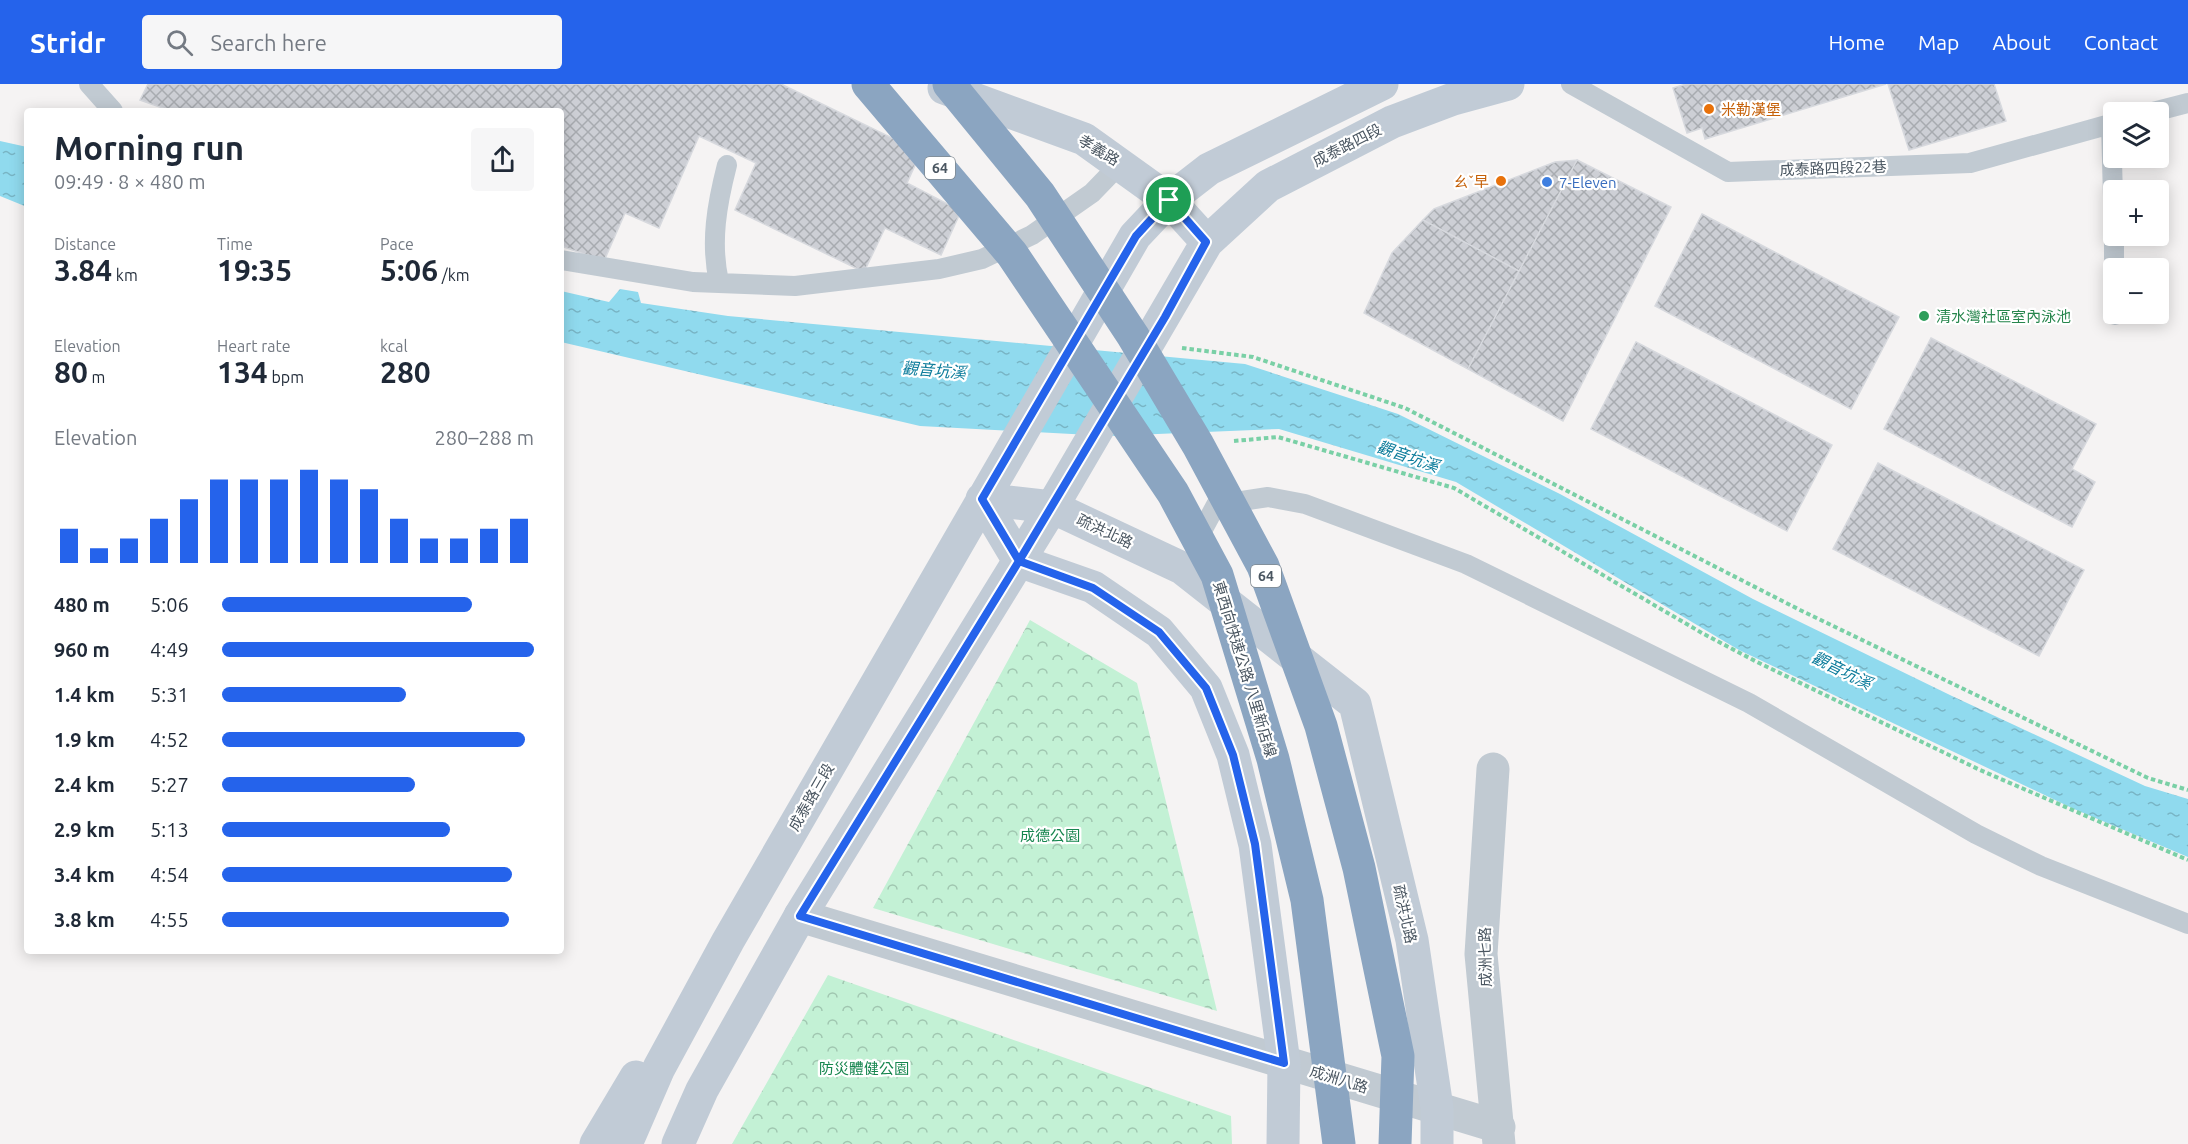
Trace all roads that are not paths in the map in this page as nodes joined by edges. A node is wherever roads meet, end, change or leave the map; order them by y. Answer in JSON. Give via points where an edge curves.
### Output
{"nodes":[{"id":1,"x":90,"y":84,"type":"edge"},
{"id":2,"x":868,"y":84,"type":"edge"},
{"id":3,"x":934,"y":84,"type":"edge"},
{"id":4,"x":949,"y":84,"type":"edge"},
{"id":5,"x":1382,"y":84,"type":"edge"},
{"id":6,"x":1508,"y":84,"type":"edge"},
{"id":7,"x":1571,"y":84,"type":"edge"},
{"id":8,"x":2188,"y":103,"type":"edge"},
{"id":9,"x":110,"y":108,"type":"edge"},
{"id":10,"x":2169,"y":108,"type":"edge"},
{"id":11,"x":2103,"y":126,"type":"edge"},
{"id":12,"x":1121,"y":163,"type":"junction"},
{"id":13,"x":727,"y":165,"type":"dead end"},
{"id":14,"x":1169,"y":200,"type":"junction"},
{"id":15,"x":1206,"y":242,"type":"junction"},
{"id":16,"x":564,"y":260,"type":"edge"},
{"id":17,"x":719,"y":282,"type":"junction"},
{"id":18,"x":982,"y":499,"type":"junction"},
{"id":19,"x":1052,"y":507,"type":"junction"},
{"id":20,"x":1019,"y":561,"type":"junction"},
{"id":21,"x":1182,"y":568,"type":"junction"},
{"id":22,"x":1493,"y":769,"type":"dead end"},
{"id":23,"x":800,"y":916,"type":"junction"},
{"id":24,"x":2188,"y":924,"type":"edge"},
{"id":25,"x":728,"y":941,"type":"junction"},
{"id":26,"x":1284,"y":1063,"type":"junction"},
{"id":27,"x":1437,"y":1108,"type":"junction"},
{"id":28,"x":1499,"y":1136,"type":"edge"},
{"id":29,"x":596,"y":1144,"type":"edge"},
{"id":30,"x":626,"y":1144,"type":"edge"},
{"id":31,"x":678,"y":1144,"type":"edge"},
{"id":32,"x":1283,"y":1144,"type":"edge"},
{"id":33,"x":1339,"y":1144,"type":"edge"},
{"id":34,"x":1395,"y":1144,"type":"edge"},
{"id":35,"x":1437,"y":1144,"type":"edge"}],
"edges":[{"from":1,"to":9,"type":"lane"},
{"from":2,"to":33,"type":"highway","name":"東西向快速公路 八里新店線","number":"64","via":[[1012,254],[1173,493],[1217,575],[1273,759],[1307,900]]},
{"from":3,"to":12,"type":"main road","name":"孝義路","via":[[1083,139]]},
{"from":4,"to":34,"type":"highway","number":"64","via":[[1040,195],[1133,336],[1263,566],[1321,726],[1359,868],[1398,1056]]},
{"from":5,"to":14,"type":"main road","via":[[1209,169]]},
{"from":6,"to":15,"type":"main road","name":"成泰路四段","via":[[1392,122],[1268,186]]},
{"from":7,"to":11,"type":"lane","name":"成泰路四段22巷","via":[[1728,172],[1970,163]]},
{"from":8,"to":10,"type":"lane"},
{"from":12,"to":14,"type":"main road","name":"孝義路"},
{"from":12,"to":17,"type":"lane","via":[[1092,193],[1032,235],[982,259],[939,269],[795,286]]},
{"from":13,"to":17,"type":"lane","via":[[715,225],[714,260]]},
{"from":14,"to":15,"type":"main road","name":"孝義路"},
{"from":14,"to":18,"type":"main road","name":"成泰路三段","via":[[1136,236]]},
{"from":15,"to":19,"type":"main road"},
{"from":16,"to":17,"type":"lane","via":[[693,282]]},
{"from":18,"to":19,"type":"main road","name":"疏洪北路"},
{"from":18,"to":20,"type":"main road"},
{"from":18,"to":25,"type":"main road","name":"成泰路三段"},
{"from":19,"to":20,"type":"main road"},
{"from":19,"to":21,"type":"main road","name":"疏洪北路"},
{"from":20,"to":23,"type":"main road"},
{"from":20,"to":26,"type":"main road","via":[[1093,588],[1159,632],[1206,688],[1233,755],[1255,844]]},
{"from":21,"to":24,"type":"lane","via":[[1216,505],[1268,497],[1305,504],[1466,564],[1749,703],[1976,834],[2041,866]]},
{"from":21,"to":27,"type":"main road","name":"疏洪北路","via":[[1355,704],[1412,940]]},
{"from":22,"to":28,"type":"street","name":"成洲七路","via":[[1481,954]]},
{"from":23,"to":26,"type":"street","name":"成洲八路"},
{"from":23,"to":31,"type":"main road","via":[[702,1090]]},
{"from":25,"to":29,"type":"main road","via":[[644,1062]]},
{"from":25,"to":30,"type":"main road","name":"成泰路三段","via":[[659,1068]]},
{"from":26,"to":27,"type":"street","name":"成洲八路"},
{"from":26,"to":32,"type":"main road"},
{"from":27,"to":28,"type":"street","name":"成洲八路"},
{"from":27,"to":35,"type":"main road","name":"疏洪北路"}]}
